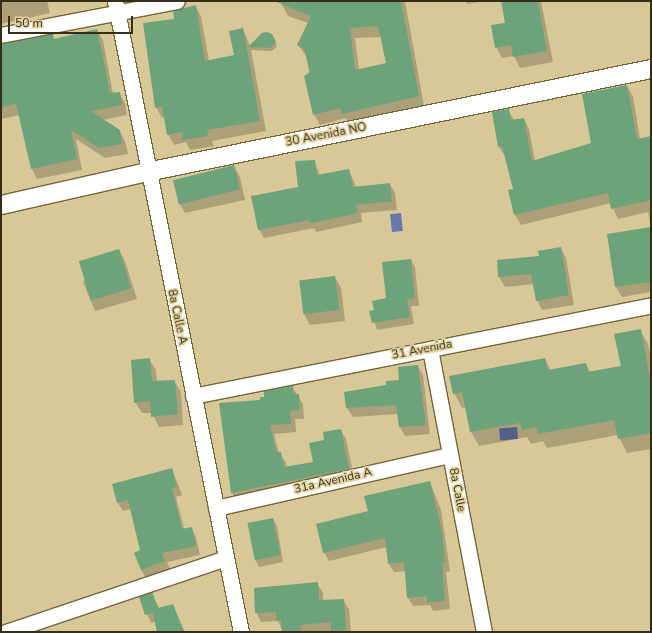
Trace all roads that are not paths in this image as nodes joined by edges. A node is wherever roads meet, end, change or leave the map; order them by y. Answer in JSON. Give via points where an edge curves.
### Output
{"nodes":[{"id":1,"x":177,"y":1,"type":"edge"},
{"id":2,"x":116,"y":8,"type":"edge"},
{"id":3,"x":1,"y":36,"type":"edge"},
{"id":4,"x":651,"y":69,"type":"edge"},
{"id":5,"x":147,"y":172,"type":"junction"},
{"id":6,"x":1,"y":204,"type":"edge"},
{"id":7,"x":651,"y":305,"type":"edge"},
{"id":8,"x":430,"y":349,"type":"junction"},
{"id":9,"x":193,"y":396,"type":"junction"},
{"id":10,"x":450,"y":455,"type":"junction"},
{"id":11,"x":216,"y":508,"type":"junction"},
{"id":12,"x":226,"y":558,"type":"junction"},
{"id":13,"x":6,"y":632,"type":"edge"},
{"id":14,"x":241,"y":632,"type":"edge"},
{"id":15,"x":484,"y":632,"type":"edge"}],
"edges":[{"from":1,"to":2,"type":"street"},
{"from":2,"to":3,"type":"street"},
{"from":2,"to":5,"type":"street","name":"8a Calle A"},
{"from":4,"to":5,"type":"street","name":"30 Avenida NO"},
{"from":5,"to":6,"type":"street","name":"30 Avenida NO"},
{"from":5,"to":9,"type":"street","name":"8a Calle A"},
{"from":7,"to":8,"type":"street","name":"31 Avenida"},
{"from":8,"to":9,"type":"street","name":"31 Avenida"},
{"from":8,"to":10,"type":"street","name":"8a Calle"},
{"from":9,"to":11,"type":"street","name":"8a Calle A"},
{"from":10,"to":11,"type":"street","name":"31a Avenida A"},
{"from":10,"to":15,"type":"street","name":"8a Calle"},
{"from":11,"to":12,"type":"street","name":"8a Calle A"},
{"from":12,"to":13,"type":"street"},
{"from":12,"to":14,"type":"street","name":"8a Calle A"}]}
